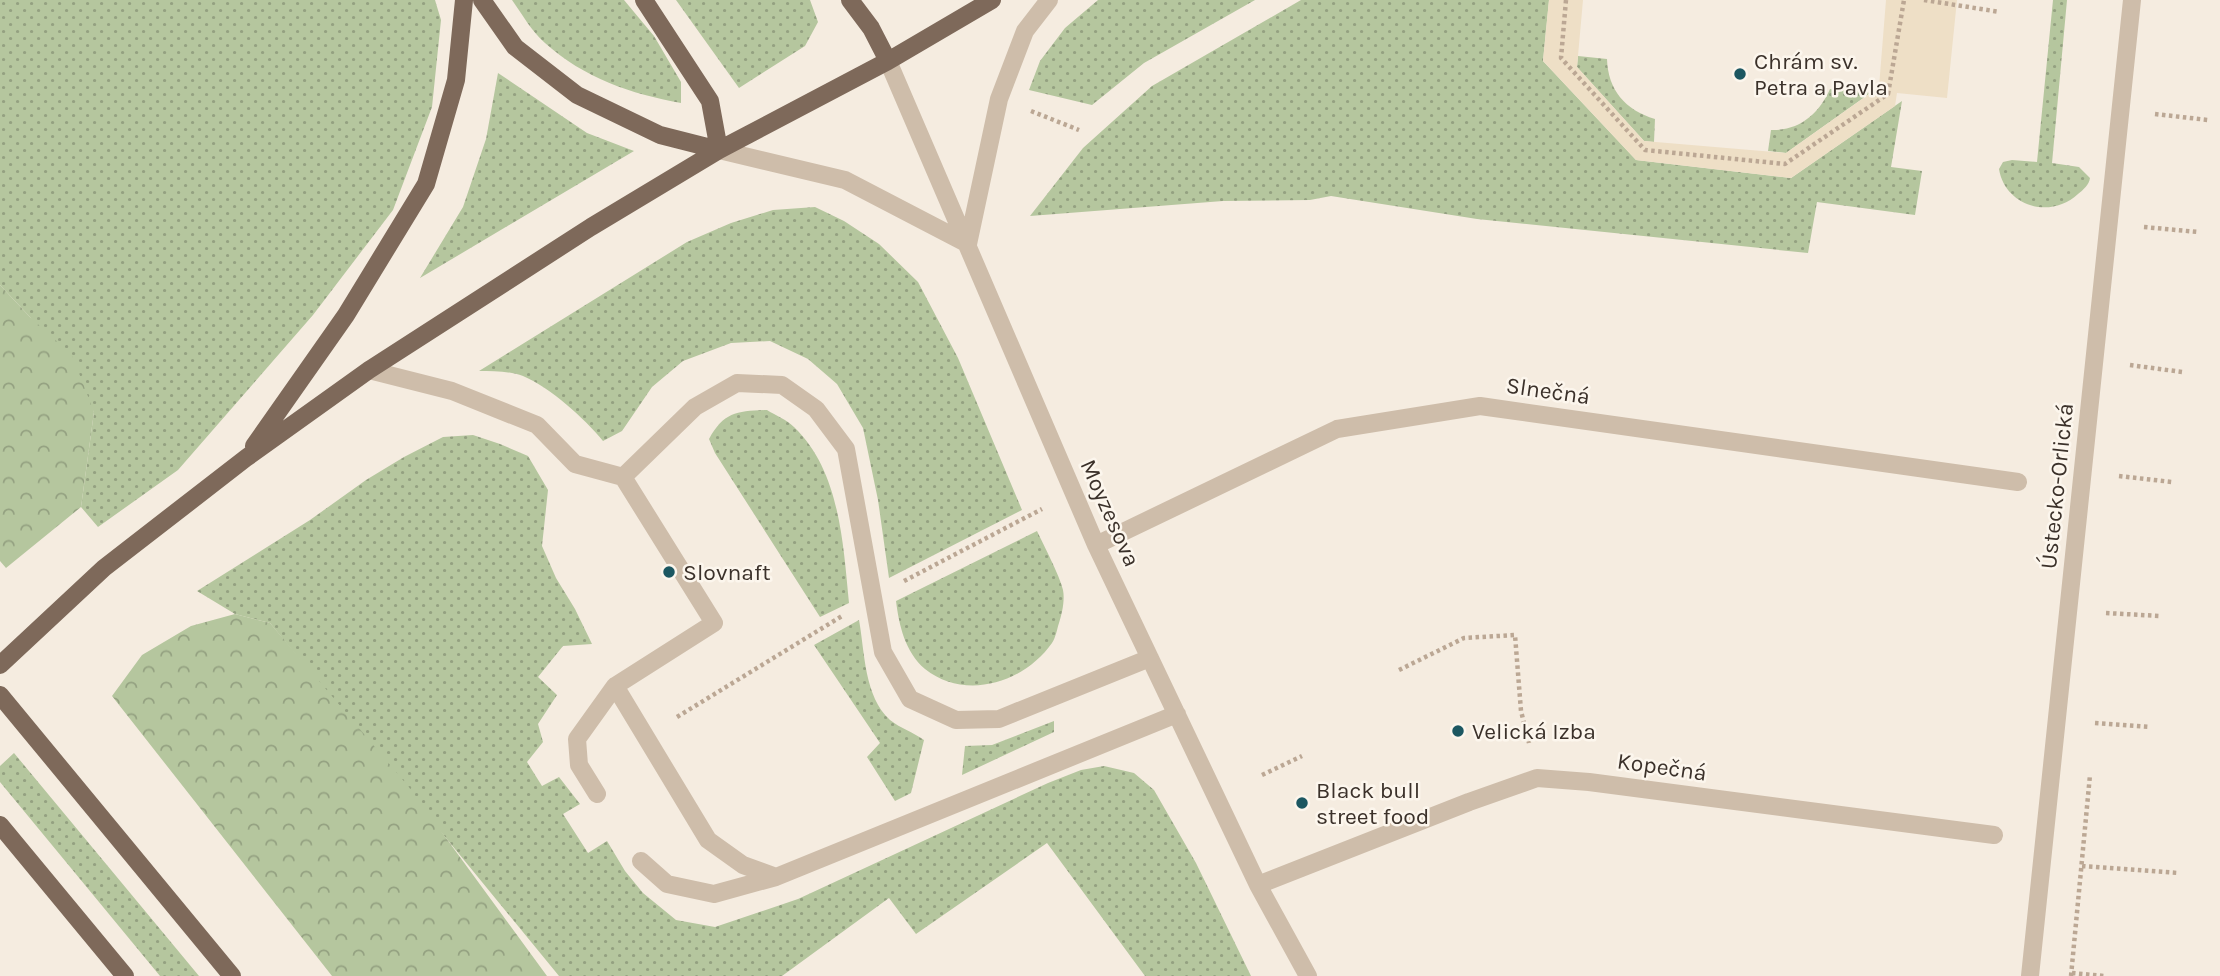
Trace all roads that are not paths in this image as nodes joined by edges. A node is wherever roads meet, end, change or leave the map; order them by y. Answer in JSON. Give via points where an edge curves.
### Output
{"nodes":[{"id":1,"x":464,"y":0,"type":"edge"},
{"id":2,"x":482,"y":0,"type":"edge"},
{"id":3,"x":644,"y":0,"type":"edge"},
{"id":4,"x":850,"y":0,"type":"edge"},
{"id":5,"x":992,"y":0,"type":"edge"},
{"id":6,"x":1049,"y":0,"type":"edge"},
{"id":7,"x":2132,"y":0,"type":"edge"},
{"id":8,"x":888,"y":61,"type":"junction"},
{"id":9,"x":719,"y":150,"type":"junction"},
{"id":10,"x":968,"y":244,"type":"junction"},
{"id":11,"x":369,"y":370,"type":"junction"},
{"id":12,"x":246,"y":458,"type":"junction"},
{"id":13,"x":623,"y":477,"type":"junction"},
{"id":14,"x":2018,"y":482,"type":"dead end"},
{"id":15,"x":1096,"y":545,"type":"junction"},
{"id":16,"x":1150,"y":658,"type":"junction"},
{"id":17,"x":0,"y":665,"type":"edge"},
{"id":18,"x":615,"y":686,"type":"junction"},
{"id":19,"x":0,"y":695,"type":"edge"},
{"id":20,"x":1177,"y":714,"type":"junction"},
{"id":21,"x":597,"y":793,"type":"dead end"},
{"id":22,"x":0,"y":825,"type":"edge"},
{"id":23,"x":1994,"y":835,"type":"dead end"},
{"id":24,"x":641,"y":861,"type":"dead end"},
{"id":25,"x":776,"y":877,"type":"junction"},
{"id":26,"x":1258,"y":886,"type":"junction"},
{"id":27,"x":83,"y":925,"type":"junction"},
{"id":28,"x":112,"y":976,"type":"edge"},
{"id":29,"x":125,"y":976,"type":"edge"},
{"id":30,"x":232,"y":976,"type":"edge"},
{"id":31,"x":1308,"y":976,"type":"edge"},
{"id":32,"x":2031,"y":976,"type":"edge"}],
"edges":[{"from":1,"to":12,"type":"main road","via":[[456,80],[426,184],[346,315]]},
{"from":2,"to":9,"type":"main road","via":[[515,47],[578,95],[660,135]]},
{"from":3,"to":9,"type":"main road","via":[[710,101]]},
{"from":4,"to":8,"type":"main road"},
{"from":5,"to":8,"type":"main road"},
{"from":6,"to":10,"type":"street","via":[[1025,31],[999,99]]},
{"from":7,"to":32,"type":"street","name":"Ústecko-Orlická"},
{"from":8,"to":9,"type":"main road"},
{"from":8,"to":10,"type":"street","name":"Moyzesova"},
{"from":9,"to":10,"type":"street","via":[[845,180]]},
{"from":9,"to":11,"type":"main road"},
{"from":10,"to":15,"type":"street","name":"Moyzesova"},
{"from":11,"to":12,"type":"main road"},
{"from":11,"to":13,"type":"street","via":[[452,391],[537,425],[575,464]]},
{"from":12,"to":17,"type":"main road","via":[[104,568]]},
{"from":13,"to":16,"type":"street","via":[[695,407],[737,383],[782,384],[816,409],[846,449],[883,652],[910,699],[956,720],[999,719]]},
{"from":13,"to":18,"type":"street","via":[[714,623]]},
{"from":14,"to":15,"type":"street","name":"Slnečná","via":[[1480,407],[1337,429]]},
{"from":15,"to":16,"type":"street","name":"Moyzesova"},
{"from":16,"to":20,"type":"street","name":"Moyzesova"},
{"from":18,"to":21,"type":"street","via":[[577,739],[579,765]]},
{"from":18,"to":25,"type":"street","via":[[708,840],[743,865]]},
{"from":19,"to":30,"type":"main road"},
{"from":20,"to":25,"type":"street"},
{"from":20,"to":26,"type":"street","name":"Moyzesova"},
{"from":22,"to":27,"type":"main road"},
{"from":23,"to":26,"type":"street","name":"Kopečná","via":[[1537,778]]},
{"from":24,"to":25,"type":"street","via":[[667,884],[714,894]]},
{"from":26,"to":31,"type":"street","name":"Moyzesova"},
{"from":27,"to":28,"type":"main road"},
{"from":27,"to":29,"type":"main road"}]}
